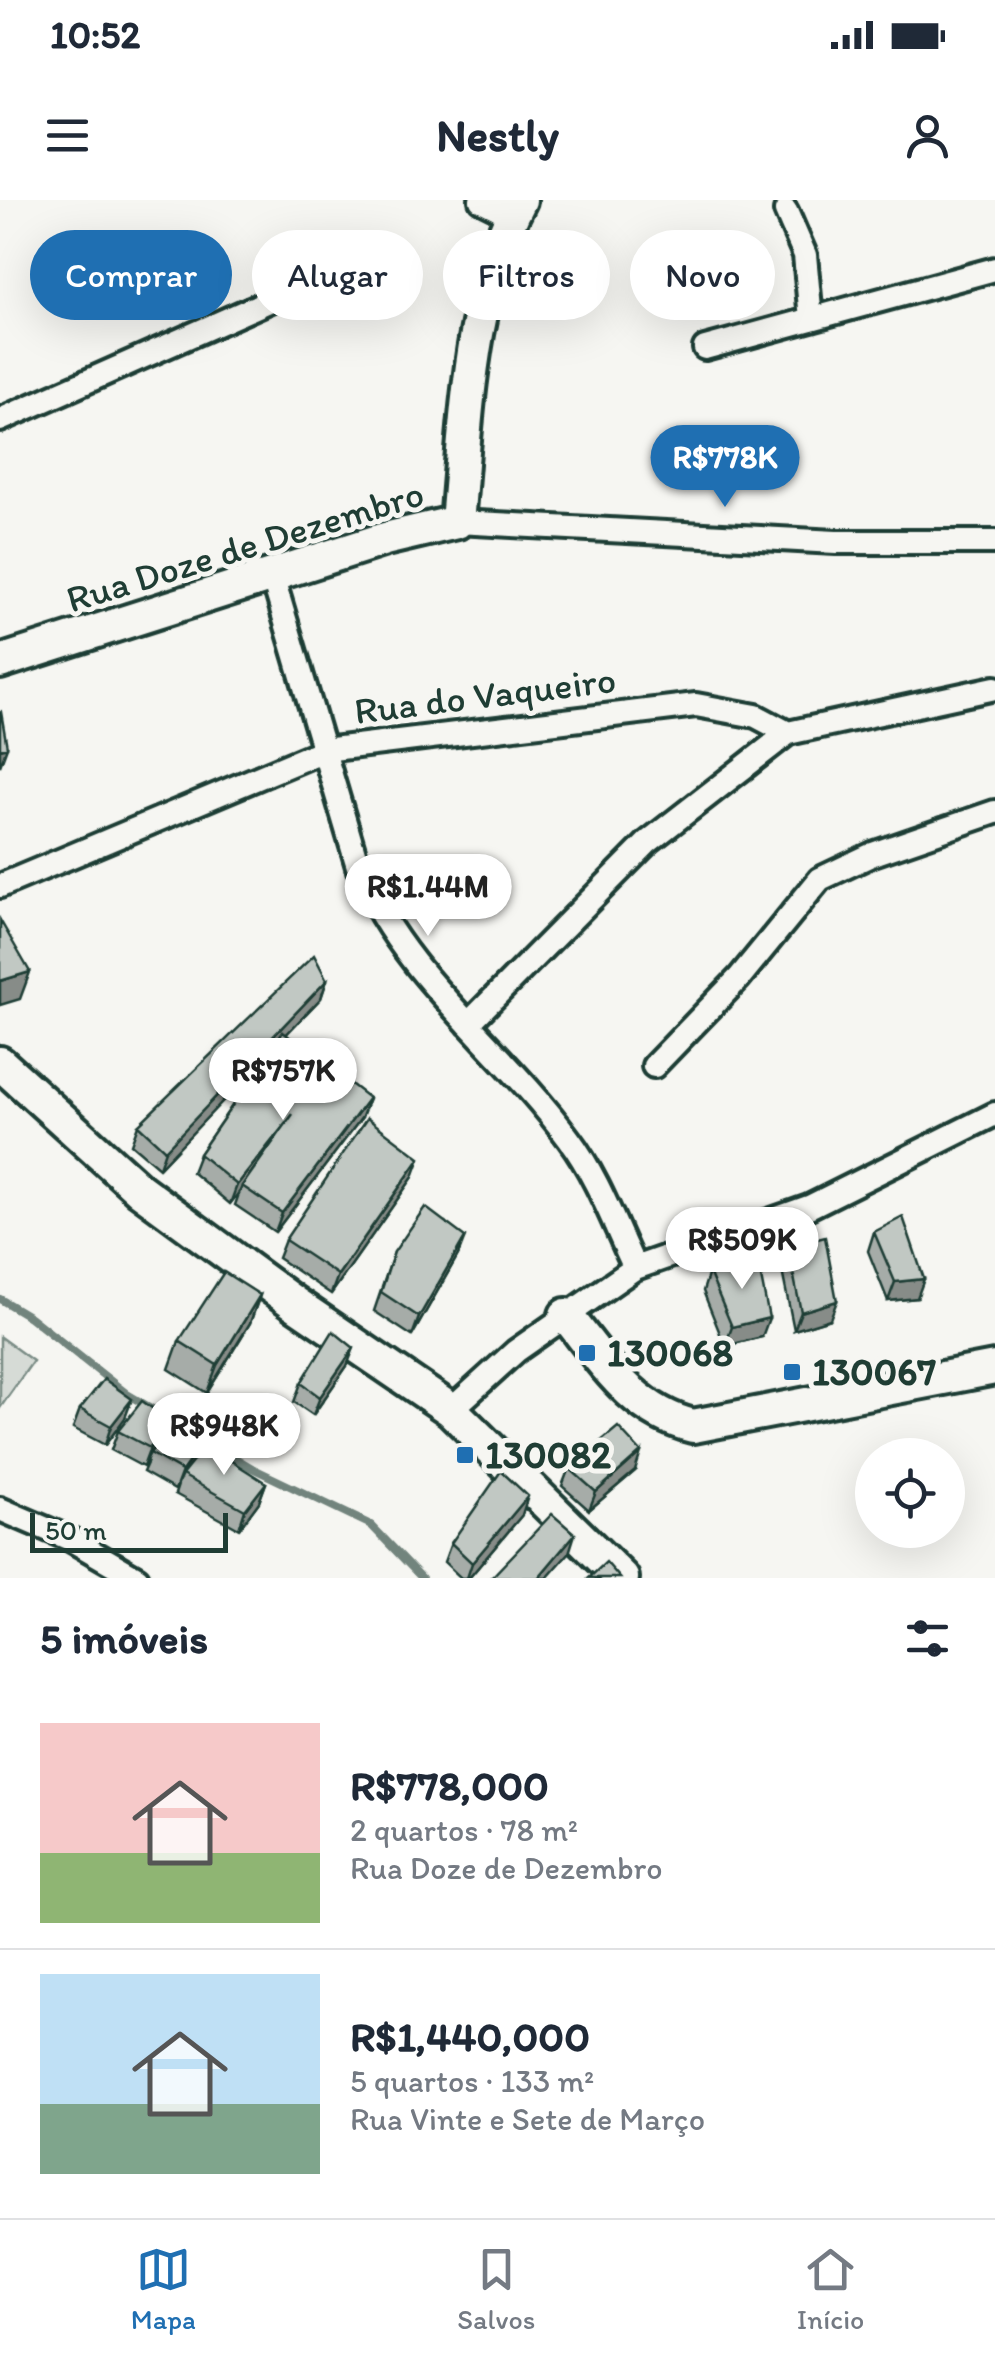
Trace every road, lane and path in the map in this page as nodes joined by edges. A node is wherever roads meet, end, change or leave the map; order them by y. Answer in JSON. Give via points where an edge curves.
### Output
{"nodes":[{"id":1,"x":481,"y":200,"type":"edge"},
{"id":2,"x":517,"y":208,"type":"edge"},
{"id":3,"x":786,"y":210,"type":"dead end"},
{"id":4,"x":995,"y":268,"type":"edge"},
{"id":5,"x":252,"y":308,"type":"edge"},
{"id":6,"x":811,"y":319,"type":"junction"},
{"id":7,"x":705,"y":348,"type":"dead end"},
{"id":8,"x":0,"y":420,"type":"edge"},
{"id":9,"x":458,"y":522,"type":"junction"},
{"id":10,"x":995,"y":542,"type":"edge"},
{"id":11,"x":272,"y":576,"type":"junction"},
{"id":12,"x":0,"y":662,"type":"edge"},
{"id":13,"x":995,"y":688,"type":"edge"},
{"id":14,"x":788,"y":734,"type":"junction"},
{"id":15,"x":324,"y":750,"type":"junction"},
{"id":16,"x":995,"y":812,"type":"edge"},
{"id":17,"x":0,"y":886,"type":"edge"},
{"id":18,"x":468,"y":1024,"type":"junction"},
{"id":19,"x":0,"y":1062,"type":"edge"},
{"id":20,"x":654,"y":1066,"type":"dead end"},
{"id":21,"x":995,"y":1114,"type":"edge"},
{"id":22,"x":635,"y":1268,"type":"junction"},
{"id":23,"x":566,"y":1315,"type":"junction"},
{"id":24,"x":995,"y":1368,"type":"edge"},
{"id":25,"x":451,"y":1410,"type":"junction"},
{"id":26,"x":0,"y":1509,"type":"edge"},
{"id":27,"x":137,"y":1578,"type":"edge"},
{"id":28,"x":622,"y":1578,"type":"edge"}],
"edges":[{"from":1,"to":2,"type":"street"},
{"from":2,"to":9,"type":"street","via":[[472,361]]},
{"from":3,"to":6,"type":"street","via":[[805,255]]},
{"from":4,"to":6,"type":"street"},
{"from":5,"to":8,"type":"street"},
{"from":6,"to":7,"type":"street"},
{"from":9,"to":10,"type":"street","name":"Rua Doze de Dezembro","via":[[836,542]]},
{"from":9,"to":11,"type":"street","name":"Rua Doze de Dezembro"},
{"from":11,"to":12,"type":"street","name":"Rua Doze de Dezembro"},
{"from":11,"to":15,"type":"street"},
{"from":13,"to":14,"type":"street"},
{"from":14,"to":15,"type":"street","name":"Rua do Vaqueiro","via":[[756,716],[696,705]]},
{"from":14,"to":18,"type":"street","via":[[648,842]]},
{"from":15,"to":17,"type":"street","name":"Rua do Vaqueiro"},
{"from":15,"to":18,"type":"street","via":[[376,910]]},
{"from":16,"to":20,"type":"street","via":[[820,879],[739,978]]},
{"from":18,"to":22,"type":"street","via":[[572,1142]]},
{"from":19,"to":25,"type":"street","via":[[140,1190]]},
{"from":21,"to":22,"type":"street","via":[[809,1208]]},
{"from":22,"to":23,"type":"street"},
{"from":23,"to":24,"type":"street","via":[[628,1392],[666,1419],[693,1426]]},
{"from":23,"to":25,"type":"street"},
{"from":25,"to":28,"type":"street"},
{"from":26,"to":27,"type":"street"}]}
